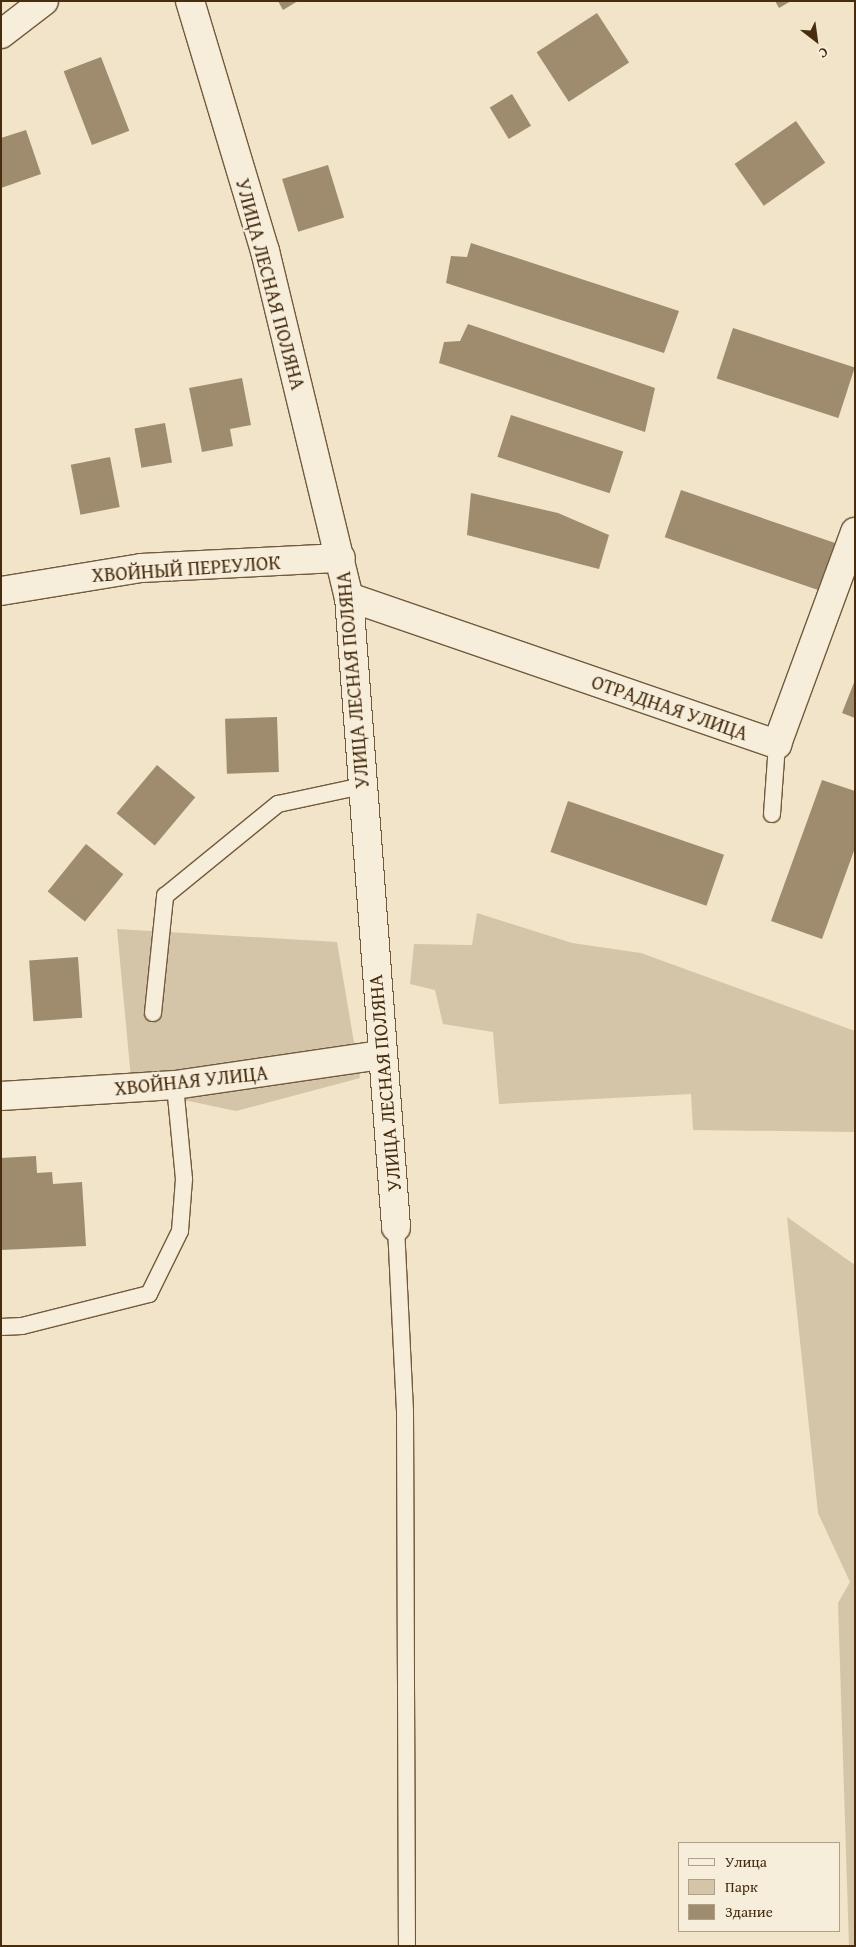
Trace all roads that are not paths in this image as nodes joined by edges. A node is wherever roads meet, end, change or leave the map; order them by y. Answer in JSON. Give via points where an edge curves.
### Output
{"nodes":[{"id":1,"x":44,"y":1,"type":"edge"},
{"id":2,"x":190,"y":1,"type":"edge"},
{"id":3,"x":1,"y":34,"type":"edge"},
{"id":4,"x":855,"y":532,"type":"edge"},
{"id":5,"x":341,"y":558,"type":"junction"},
{"id":6,"x":1,"y":591,"type":"edge"},
{"id":7,"x":349,"y":597,"type":"junction"},
{"id":8,"x":777,"y":744,"type":"junction"},
{"id":9,"x":362,"y":786,"type":"junction"},
{"id":10,"x":772,"y":814,"type":"dead end"},
{"id":11,"x":153,"y":1013,"type":"dead end"},
{"id":12,"x":380,"y":1055,"type":"junction"},
{"id":13,"x":175,"y":1085,"type":"junction"},
{"id":14,"x":1,"y":1096,"type":"edge"},
{"id":15,"x":396,"y":1227,"type":"joint"},
{"id":16,"x":1,"y":1327,"type":"edge"},
{"id":17,"x":407,"y":1946,"type":"edge"}],
"edges":[{"from":1,"to":3,"type":"street"},
{"from":2,"to":5,"type":"street","name":"УЛИЦА ЛЕСНАЯ ПОЛЯНА","via":[[265,251]]},
{"from":4,"to":8,"type":"street"},
{"from":5,"to":6,"type":"street","name":"ХВОЙНЫЙ ПЕРЕУЛОК","via":[[141,568]]},
{"from":5,"to":7,"type":"street","name":"УЛИЦА ЛЕСНАЯ ПОЛЯНА"},
{"from":7,"to":8,"type":"street","name":"ОТРАДНАЯ УЛИЦА"},
{"from":7,"to":9,"type":"street","name":"УЛИЦА ЛЕСНАЯ ПОЛЯНА"},
{"from":8,"to":10,"type":"lane"},
{"from":9,"to":11,"type":"lane","via":[[278,804],[165,896]]},
{"from":9,"to":12,"type":"street","name":"УЛИЦА ЛЕСНАЯ ПОЛЯНА"},
{"from":12,"to":13,"type":"street","name":"ХВОЙНАЯ УЛИЦА"},
{"from":12,"to":15,"type":"street","name":"УЛИЦА ЛЕСНАЯ ПОЛЯНА"},
{"from":13,"to":14,"type":"street","name":"ХВОЙНАЯ УЛИЦА"},
{"from":13,"to":16,"type":"lane","via":[[184,1180],[180,1231],[149,1294],[22,1326]]},
{"from":15,"to":17,"type":"lane","via":[[405,1411]]}]}
